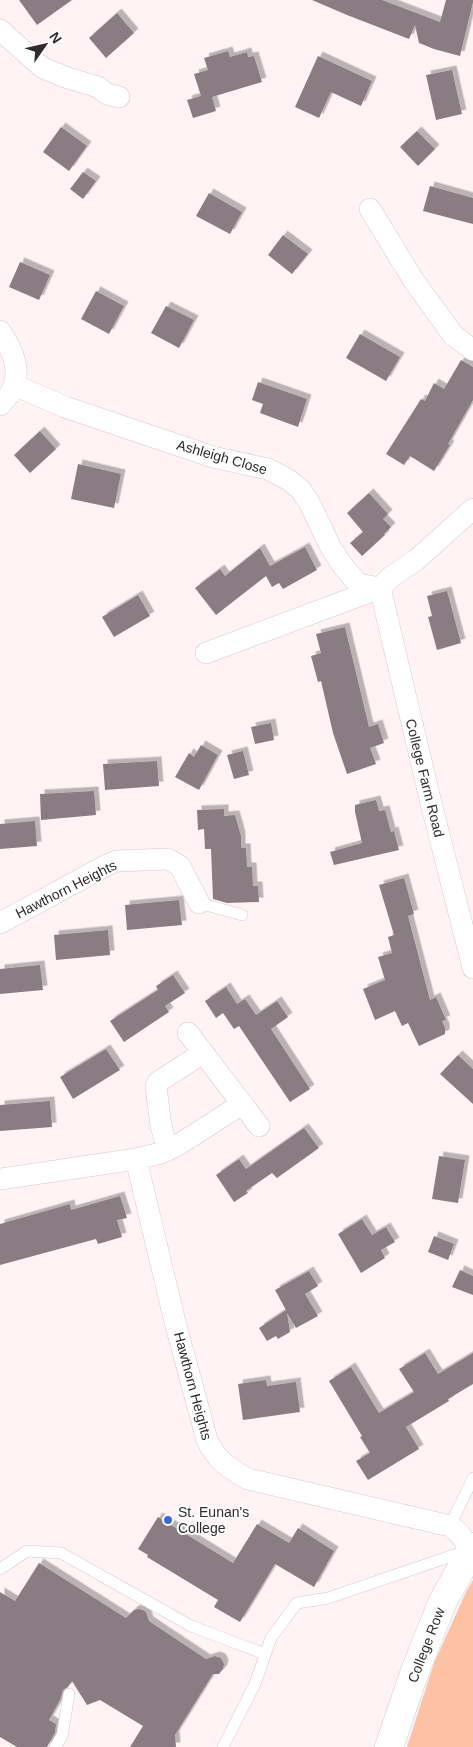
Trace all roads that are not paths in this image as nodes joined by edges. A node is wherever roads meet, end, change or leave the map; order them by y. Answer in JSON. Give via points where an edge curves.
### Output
{"nodes":[{"id":1,"x":0,"y":30,"type":"edge"},
{"id":2,"x":119,"y":97,"type":"dead end"},
{"id":3,"x":370,"y":209,"type":"dead end"},
{"id":4,"x":0,"y":331,"type":"edge"},
{"id":5,"x":473,"y":350,"type":"edge"},
{"id":6,"x":14,"y":385,"type":"junction"},
{"id":7,"x":0,"y":405,"type":"edge"},
{"id":8,"x":473,"y":509,"type":"edge"},
{"id":9,"x":380,"y":588,"type":"junction"},
{"id":10,"x":206,"y":653,"type":"dead end"},
{"id":11,"x":199,"y":902,"type":"joint"},
{"id":12,"x":242,"y":915,"type":"dead end"},
{"id":13,"x":0,"y":923,"type":"edge"},
{"id":14,"x":473,"y":968,"type":"edge"},
{"id":15,"x":188,"y":1033,"type":"dead end"},
{"id":16,"x":203,"y":1053,"type":"junction"},
{"id":17,"x":242,"y":1104,"type":"junction"},
{"id":18,"x":259,"y":1126,"type":"dead end"},
{"id":19,"x":168,"y":1150,"type":"junction"},
{"id":20,"x":136,"y":1159,"type":"junction"},
{"id":21,"x":0,"y":1179,"type":"edge"},
{"id":22,"x":473,"y":1478,"type":"edge"},
{"id":23,"x":450,"y":1526,"type":"junction"},
{"id":24,"x":472,"y":1549,"type":"edge"},
{"id":25,"x":0,"y":1569,"type":"edge"},
{"id":26,"x":265,"y":1654,"type":"junction"},
{"id":27,"x":69,"y":1694,"type":"dead end"},
{"id":28,"x":55,"y":1747,"type":"edge"},
{"id":29,"x":223,"y":1747,"type":"edge"},
{"id":30,"x":389,"y":1747,"type":"edge"}],
"edges":[{"from":1,"to":2,"type":"street","via":[[43,68]]},
{"from":3,"to":5,"type":"street","via":[[452,335]]},
{"from":4,"to":6,"type":"street","via":[[12,351],[16,370]]},
{"from":6,"to":7,"type":"street"},
{"from":6,"to":9,"type":"street","name":"Ashleigh Close","via":[[65,407],[214,457],[268,469],[287,479],[309,502],[331,548],[358,584]]},
{"from":8,"to":9,"type":"street"},
{"from":9,"to":10,"type":"street"},
{"from":9,"to":14,"type":"street","name":"College Farm Road"},
{"from":11,"to":12,"type":"lane"},
{"from":11,"to":13,"type":"street","name":"Hawthorn Heights","via":[[180,866],[168,859],[117,861]]},
{"from":15,"to":16,"type":"street"},
{"from":16,"to":17,"type":"street"},
{"from":16,"to":19,"type":"street","via":[[158,1082],[156,1087]]},
{"from":17,"to":18,"type":"street"},
{"from":17,"to":19,"type":"street"},
{"from":19,"to":20,"type":"street"},
{"from":20,"to":21,"type":"street"},
{"from":20,"to":23,"type":"street","name":"Hawthorn Heights","via":[[180,1340],[207,1440],[215,1456],[248,1479]]},
{"from":22,"to":23,"type":"lane"},
{"from":23,"to":24,"type":"street"},
{"from":24,"to":26,"type":"lane","via":[[328,1598],[297,1603],[271,1638]]},
{"from":24,"to":30,"type":"street","name":"College Row","via":[[442,1603]]},
{"from":25,"to":26,"type":"lane","via":[[27,1551],[61,1553],[191,1626]]},
{"from":26,"to":29,"type":"lane","via":[[255,1684]]},
{"from":27,"to":28,"type":"lane","via":[[62,1736]]}]}
